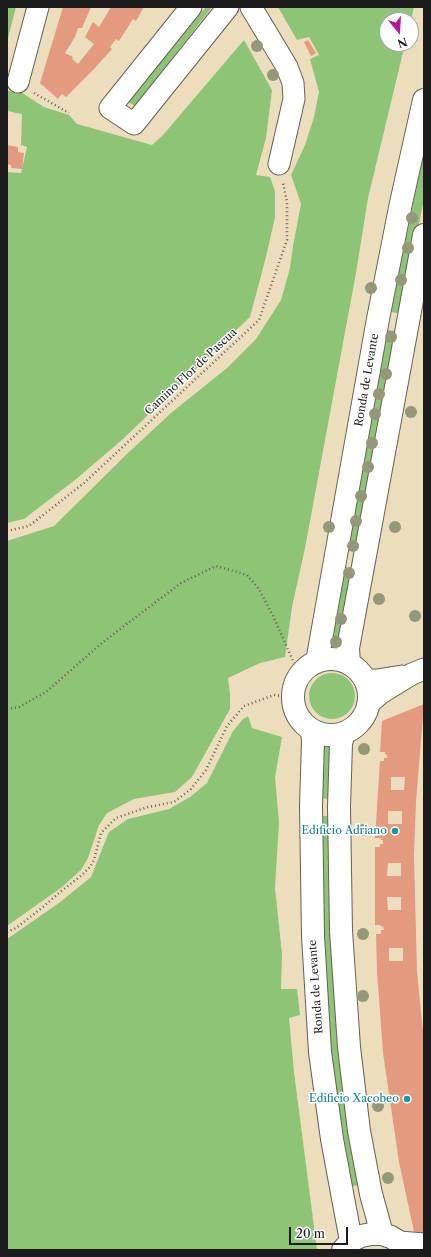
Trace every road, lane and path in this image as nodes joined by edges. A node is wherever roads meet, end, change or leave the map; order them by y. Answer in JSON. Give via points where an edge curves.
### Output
{"nodes":[{"id":1,"x":38,"y":7,"type":"edge"},
{"id":2,"x":190,"y":7,"type":"edge"},
{"id":3,"x":228,"y":7,"type":"edge"},
{"id":4,"x":251,"y":7,"type":"edge"},
{"id":5,"x":22,"y":86,"type":"joint"},
{"id":6,"x":424,"y":100,"type":"edge"},
{"id":7,"x":69,"y":113,"type":"dead end"},
{"id":8,"x":280,"y":164,"type":"joint"},
{"id":9,"x":424,"y":235,"type":"edge"},
{"id":10,"x":7,"y":531,"type":"edge"},
{"id":11,"x":317,"y":662,"type":"junction"},
{"id":12,"x":294,"y":663,"type":"dead end"},
{"id":13,"x":349,"y":664,"type":"junction"},
{"id":14,"x":418,"y":672,"type":"edge"},
{"id":15,"x":365,"y":680,"type":"junction"},
{"id":16,"x":293,"y":697,"type":"junction"},
{"id":17,"x":368,"y":704,"type":"junction"},
{"id":18,"x":7,"y":709,"type":"edge"},
{"id":19,"x":312,"y":731,"type":"junction"},
{"id":20,"x":344,"y":733,"type":"junction"},
{"id":21,"x":7,"y":932,"type":"edge"},
{"id":22,"x":396,"y":1242,"type":"edge"},
{"id":23,"x":424,"y":1244,"type":"edge"},
{"id":24,"x":347,"y":1246,"type":"edge"}],
"edges":[{"from":1,"to":5,"type":"street"},
{"from":2,"to":3,"type":"street","via":[[110,108],[134,124]]},
{"from":4,"to":8,"type":"street","via":[[287,67],[293,83],[294,99]]},
{"from":5,"to":7,"type":"path"},
{"from":6,"to":11,"type":"main road","name":"Ronda de Levante","via":[[377,327]]},
{"from":8,"to":10,"type":"path","name":"Camino Flor de Pascua","via":[[287,202],[287,240],[259,320],[84,483],[29,526]]},
{"from":9,"to":13,"type":"main road","via":[[348,648]]},
{"from":11,"to":13,"type":"main road","via":[[327,659]]},
{"from":11,"to":16,"type":"main road","via":[[305,669],[297,679]]},
{"from":12,"to":18,"type":"path","via":[[259,589],[247,575],[216,566],[181,583],[103,642],[46,692],[19,707]]},
{"from":13,"to":15,"type":"main road","via":[[358,670]]},
{"from":14,"to":15,"type":"street"},
{"from":14,"to":17,"type":"street","via":[[381,693]]},
{"from":15,"to":17,"type":"main road","via":[[369,690]]},
{"from":16,"to":19,"type":"main road","via":[[298,717]]},
{"from":16,"to":21,"type":"path","via":[[274,695],[244,706],[227,726],[206,770],[191,788],[174,802],[148,807],[116,818],[101,833],[90,867],[43,907]]},
{"from":17,"to":20,"type":"main road","via":[[361,721]]},
{"from":19,"to":20,"type":"main road","via":[[322,735]]},
{"from":19,"to":24,"type":"main road","name":"Ronda de Levante","via":[[310,806],[313,936],[320,1052]]},
{"from":20,"to":22,"type":"main road","via":[[341,744],[339,823],[341,931],[349,1047],[359,1131],[371,1194]]},
{"from":22,"to":23,"type":"street"},
{"from":22,"to":24,"type":"main road","via":[[371,1234],[361,1236]]}]}
